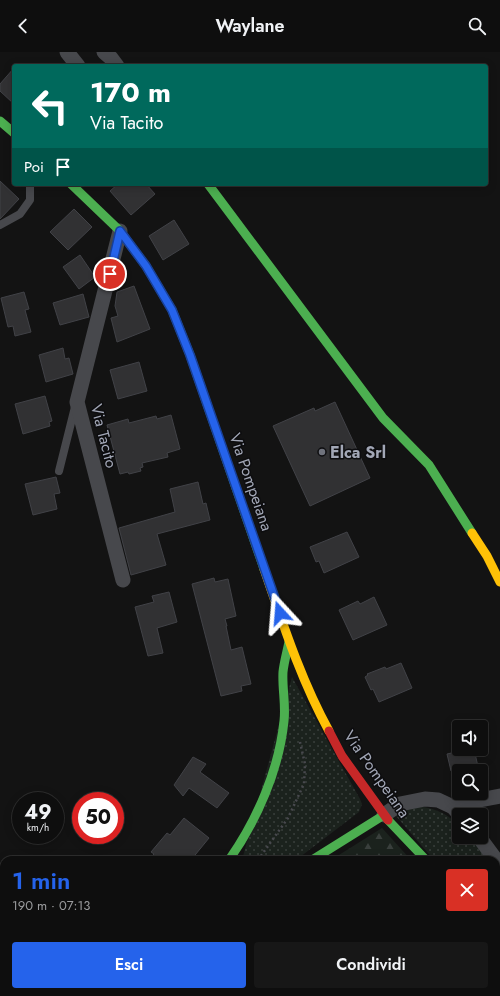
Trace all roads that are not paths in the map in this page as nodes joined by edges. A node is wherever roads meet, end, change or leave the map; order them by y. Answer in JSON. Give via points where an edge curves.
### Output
{"nodes":[{"id":1,"x":67,"y":52,"type":"edge"},
{"id":2,"x":104,"y":52,"type":"edge"},
{"id":3,"x":76,"y":64,"type":"edge"},
{"id":4,"x":116,"y":64,"type":"edge"},
{"id":5,"x":0,"y":121,"type":"edge"},
{"id":6,"x":12,"y":131,"type":"edge"},
{"id":7,"x":30,"y":186,"type":"edge"},
{"id":8,"x":72,"y":186,"type":"edge"},
{"id":9,"x":209,"y":186,"type":"edge"},
{"id":10,"x":0,"y":225,"type":"edge"},
{"id":11,"x":120,"y":231,"type":"junction"},
{"id":12,"x":77,"y":402,"type":"junction"},
{"id":13,"x":59,"y":471,"type":"dead end"},
{"id":14,"x":123,"y":580,"type":"dead end"},
{"id":15,"x":500,"y":582,"type":"edge"},
{"id":16,"x":290,"y":642,"type":"junction"},
{"id":17,"x":500,"y":796,"type":"edge"},
{"id":18,"x":452,"y":808,"type":"edge"},
{"id":19,"x":461,"y":808,"type":"edge"},
{"id":20,"x":384,"y":815,"type":"junction"},
{"id":21,"x":484,"y":844,"type":"edge"},
{"id":22,"x":232,"y":856,"type":"edge"},
{"id":23,"x":319,"y":856,"type":"edge"},
{"id":24,"x":422,"y":856,"type":"edge"},
{"id":25,"x":493,"y":856,"type":"edge"}],
"edges":[{"from":1,"to":3,"type":"street"},
{"from":2,"to":4,"type":"street"},
{"from":5,"to":6,"type":"street"},
{"from":7,"to":10,"type":"lane","via":[[30,200],[24,209]]},
{"from":8,"to":11,"type":"street","name":"Via Pompeiana"},
{"from":9,"to":15,"type":"street","via":[[383,418],[429,465],[487,556]]},
{"from":11,"to":12,"type":"street","name":"Via Tacito"},
{"from":11,"to":16,"type":"street","name":"Via Pompeiana","via":[[146,266],[172,310],[188,348]]},
{"from":12,"to":13,"type":"lane"},
{"from":12,"to":14,"type":"street","name":"Via Tacito"},
{"from":16,"to":20,"type":"street","name":"Via Pompeiana","via":[[322,720],[342,756]]},
{"from":16,"to":22,"type":"street","via":[[284,663],[284,721],[276,762],[258,809]]},
{"from":17,"to":19,"type":"street","via":[[469,802]]},
{"from":18,"to":20,"type":"street","via":[[438,800],[425,799],[400,804]]},
{"from":20,"to":23,"type":"street"},
{"from":20,"to":24,"type":"street","name":"Via Pompeiana"},
{"from":21,"to":25,"type":"street"}]}
